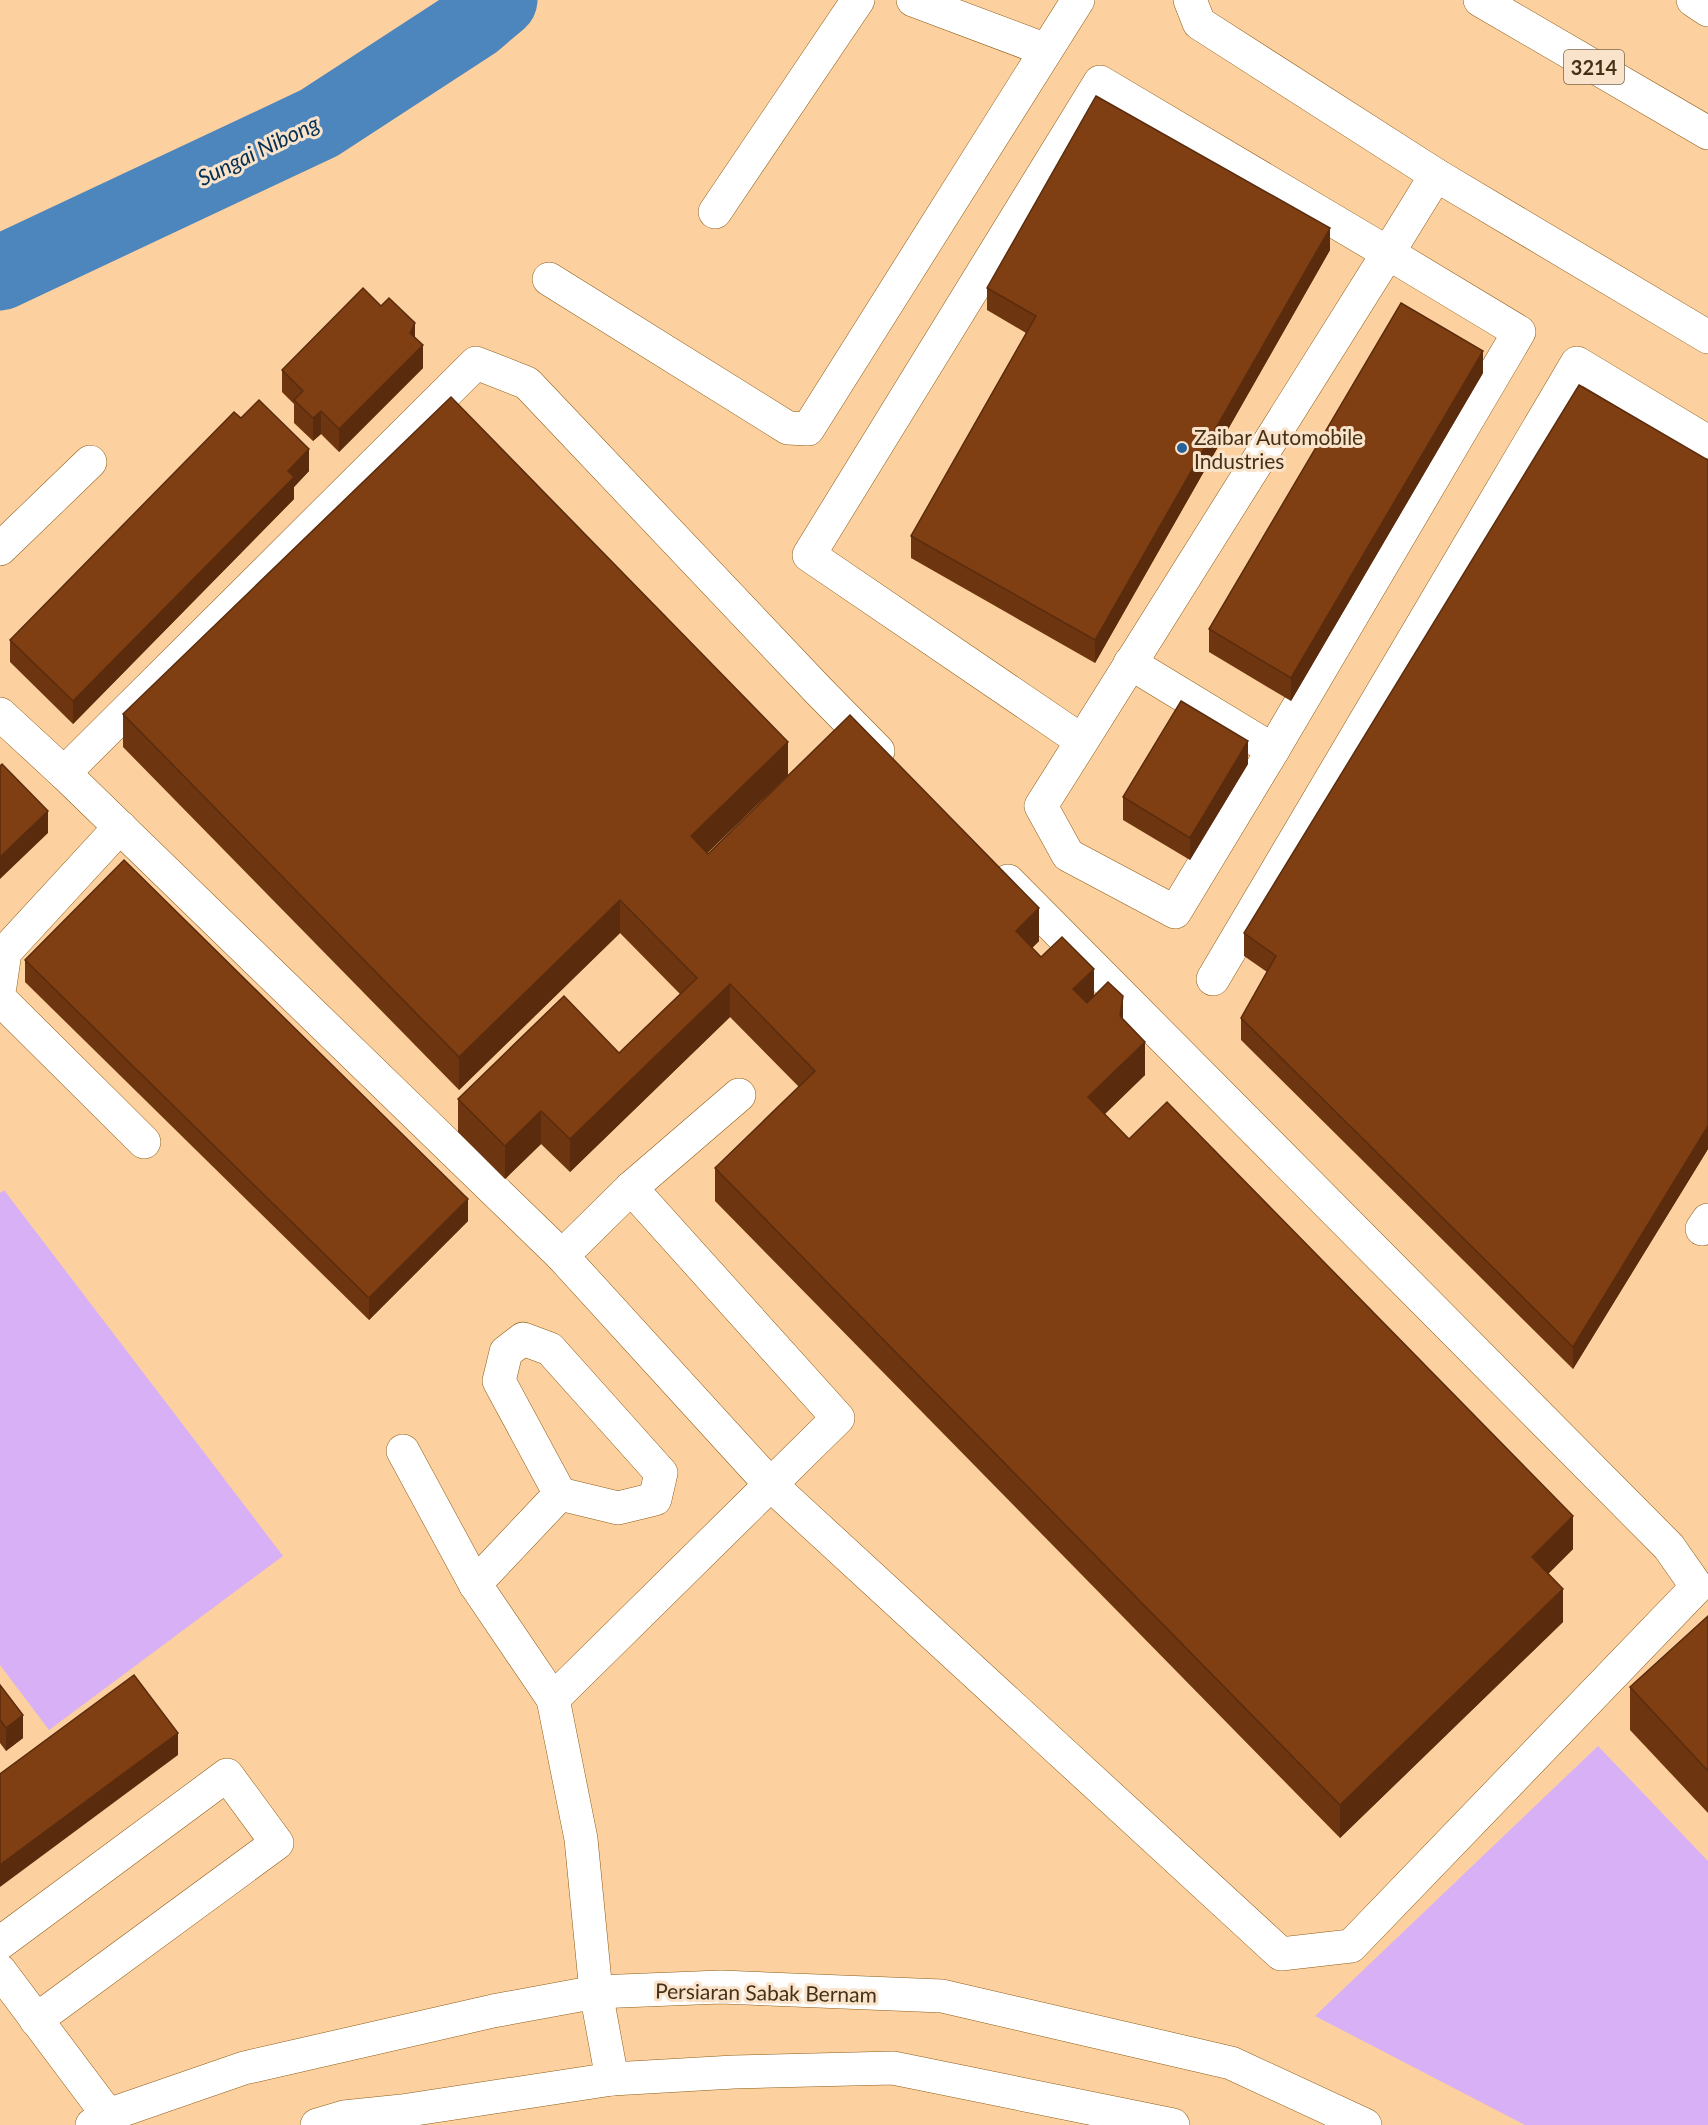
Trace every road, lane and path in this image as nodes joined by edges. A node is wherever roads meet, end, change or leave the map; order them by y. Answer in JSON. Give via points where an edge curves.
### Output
{"nodes":[{"id":1,"x":858,"y":0,"type":"edge"},
{"id":2,"x":913,"y":0,"type":"edge"},
{"id":3,"x":1078,"y":0,"type":"edge"},
{"id":4,"x":1190,"y":0,"type":"edge"},
{"id":5,"x":1480,"y":0,"type":"edge"},
{"id":6,"x":1693,"y":0,"type":"edge"},
{"id":7,"x":1708,"y":10,"type":"edge"},
{"id":8,"x":1046,"y":50,"type":"junction"},
{"id":9,"x":1708,"y":133,"type":"edge"},
{"id":10,"x":1436,"y":175,"type":"junction"},
{"id":11,"x":715,"y":212,"type":"dead end"},
{"id":12,"x":1388,"y":253,"type":"junction"},
{"id":13,"x":549,"y":279,"type":"dead end"},
{"id":14,"x":1706,"y":332,"type":"edge"},
{"id":15,"x":1708,"y":442,"type":"edge"},
{"id":16,"x":90,"y":462,"type":"dead end"},
{"id":17,"x":0,"y":549,"type":"edge"},
{"id":18,"x":1130,"y":663,"type":"junction"},
{"id":19,"x":0,"y":714,"type":"edge"},
{"id":20,"x":1082,"y":741,"type":"junction"},
{"id":21,"x":1273,"y":750,"type":"junction"},
{"id":22,"x":64,"y":773,"type":"junction"},
{"id":23,"x":903,"y":775,"type":"edge"},
{"id":24,"x":120,"y":827,"type":"junction"},
{"id":25,"x":987,"y":860,"type":"edge"},
{"id":26,"x":1213,"y":979,"type":"dead end"},
{"id":27,"x":0,"y":986,"type":"edge"},
{"id":28,"x":0,"y":999,"type":"edge"},
{"id":29,"x":739,"y":1095,"type":"dead end"},
{"id":30,"x":144,"y":1142,"type":"dead end"},
{"id":31,"x":631,"y":1188,"type":"junction"},
{"id":32,"x":562,"y":1257,"type":"junction"},
{"id":33,"x":403,"y":1451,"type":"dead end"},
{"id":34,"x":770,"y":1484,"type":"junction"},
{"id":35,"x":560,"y":1494,"type":"junction"},
{"id":36,"x":475,"y":1584,"type":"junction"},
{"id":37,"x":553,"y":1699,"type":"junction"},
{"id":38,"x":0,"y":1943,"type":"edge"},
{"id":39,"x":1,"y":1975,"type":"edge"},
{"id":40,"x":596,"y":1992,"type":"junction"},
{"id":41,"x":36,"y":2020,"type":"junction"},
{"id":42,"x":612,"y":2079,"type":"junction"},
{"id":43,"x":100,"y":2120,"type":"edge"},
{"id":44,"x":317,"y":2125,"type":"edge"},
{"id":45,"x":1173,"y":2125,"type":"edge"},
{"id":46,"x":1365,"y":2125,"type":"edge"}],
"edges":[{"from":1,"to":11,"type":"street"},
{"from":2,"to":8,"type":"street"},
{"from":3,"to":8,"type":"street"},
{"from":4,"to":10,"type":"street","via":[[1199,23]]},
{"from":5,"to":9,"type":"street","number":"3214"},
{"from":6,"to":7,"type":"street"},
{"from":8,"to":13,"type":"street","via":[[808,429],[788,428]]},
{"from":10,"to":12,"type":"street"},
{"from":10,"to":14,"type":"street"},
{"from":12,"to":18,"type":"street"},
{"from":12,"to":20,"type":"street","via":[[1100,82],[809,555]]},
{"from":12,"to":21,"type":"street","via":[[1519,332]]},
{"from":15,"to":26,"type":"street","via":[[1577,363]]},
{"from":16,"to":17,"type":"street"},
{"from":18,"to":20,"type":"street"},
{"from":18,"to":21,"type":"street"},
{"from":19,"to":22,"type":"street"},
{"from":20,"to":21,"type":"street","via":[[1041,806],[1068,855],[1175,912]]},
{"from":22,"to":23,"type":"street","via":[[476,363],[527,383]]},
{"from":22,"to":24,"type":"street"},
{"from":24,"to":27,"type":"street","via":[[5,952]]},
{"from":24,"to":32,"type":"street"},
{"from":25,"to":34,"type":"street","via":[[1668,1547],[1697,1587],[1351,1946],[1281,1954]]},
{"from":28,"to":30,"type":"street"},
{"from":29,"to":31,"type":"street"},
{"from":31,"to":32,"type":"street"},
{"from":31,"to":34,"type":"street","via":[[838,1418]]},
{"from":32,"to":34,"type":"street"},
{"from":33,"to":36,"type":"street"},
{"from":34,"to":37,"type":"street"},
{"from":35,"to":35,"type":"street","via":[[499,1381],[506,1352],[523,1339],[550,1349],[660,1473],[655,1499],[618,1508]]},
{"from":35,"to":36,"type":"street"},
{"from":36,"to":37,"type":"street"},
{"from":37,"to":40,"type":"street","via":[[581,1839]]},
{"from":38,"to":41,"type":"street","via":[[227,1775],[277,1843]]},
{"from":39,"to":41,"type":"street"},
{"from":40,"to":42,"type":"street"},
{"from":40,"to":43,"type":"street","name":"Persiaran Sabak Bernam","via":[[493,2011],[244,2068]]},
{"from":40,"to":46,"type":"street","name":"Persiaran Sabak Bernam","via":[[721,1987],[942,1996],[1230,2063]]},
{"from":41,"to":43,"type":"street"},
{"from":42,"to":44,"type":"street","via":[[344,2117]]},
{"from":42,"to":45,"type":"street","via":[[893,2068]]}]}
